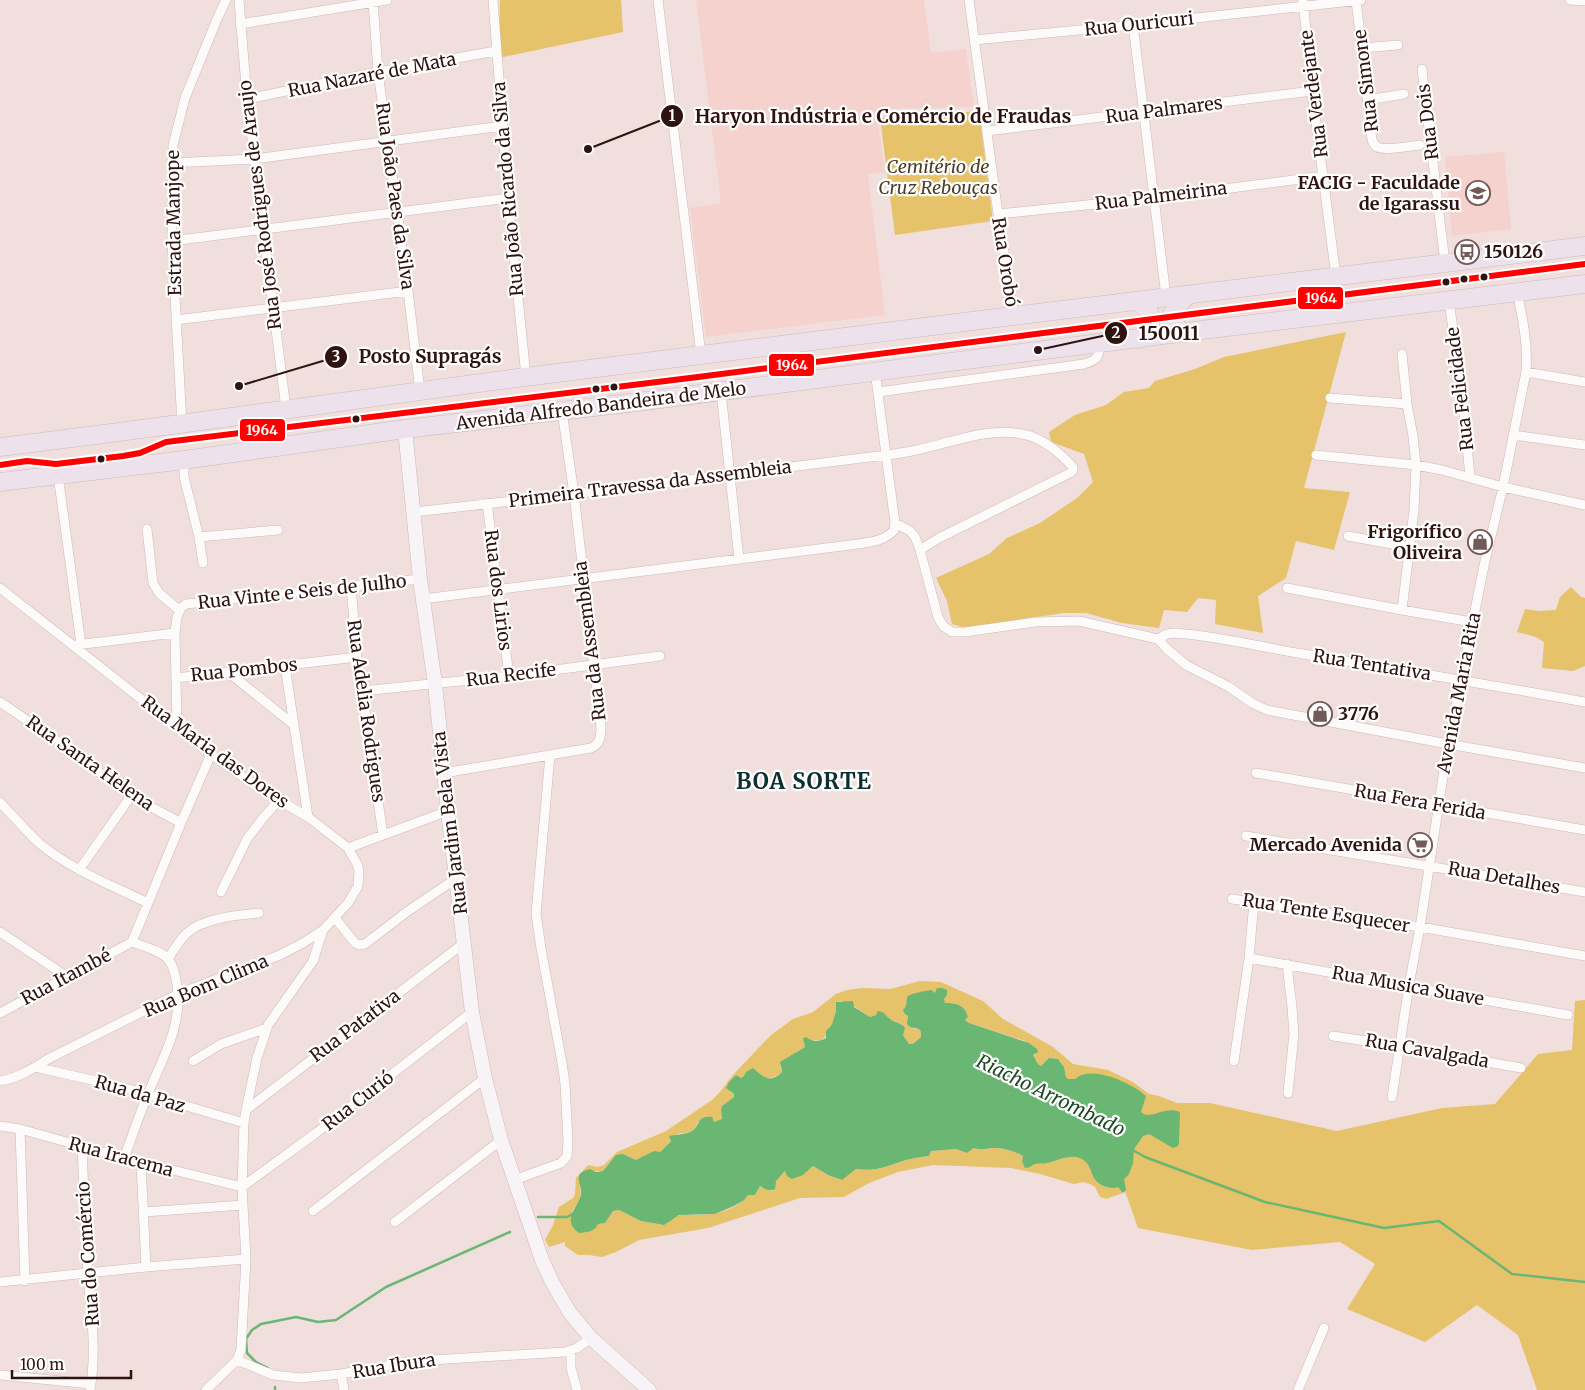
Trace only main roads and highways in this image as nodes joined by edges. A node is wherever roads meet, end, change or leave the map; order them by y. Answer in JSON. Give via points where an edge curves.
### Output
{"nodes":[{"id":1,"x":1585,"y":246,"type":"edge"},
{"id":2,"x":1585,"y":284,"type":"edge"},
{"id":3,"x":1188,"y":295,"type":"junction"},
{"id":4,"x":1137,"y":301,"type":"junction"},
{"id":5,"x":1185,"y":333,"type":"junction"},
{"id":6,"x":1140,"y":338,"type":"junction"},
{"id":7,"x":405,"y":429,"type":"junction"},
{"id":8,"x":0,"y":447,"type":"edge"},
{"id":9,"x":0,"y":482,"type":"edge"},
{"id":10,"x":650,"y":1390,"type":"edge"}],
"edges":[{"from":1,"to":3,"type":"highway","name":"Avenida Alfredo Bandeira de Melo"},
{"from":2,"to":5,"type":"highway","name":"Avenida Alfredo Bandeira de Melo"},
{"from":3,"to":4,"type":"highway","name":"Avenida Alfredo Bandeira de Melo"},
{"from":3,"to":5,"type":"highway","via":[[1172,316],[1178,329]]},
{"from":4,"to":6,"type":"highway","via":[[1152,319],[1150,327]]},
{"from":4,"to":8,"type":"highway","name":"Avenida Alfredo Bandeira de Melo"},
{"from":5,"to":6,"type":"highway","name":"Avenida Alfredo Bandeira de Melo"},
{"from":6,"to":7,"type":"highway","name":"Avenida Alfredo Bandeira de Melo"},
{"from":7,"to":9,"type":"highway","name":"Avenida Alfredo Bandeira de Melo"},
{"from":7,"to":10,"type":"main road","name":"Rua Jardim Bela Vista","via":[[472,1012],[485,1078],[514,1180],[552,1282],[570,1313],[591,1338]]}]}
